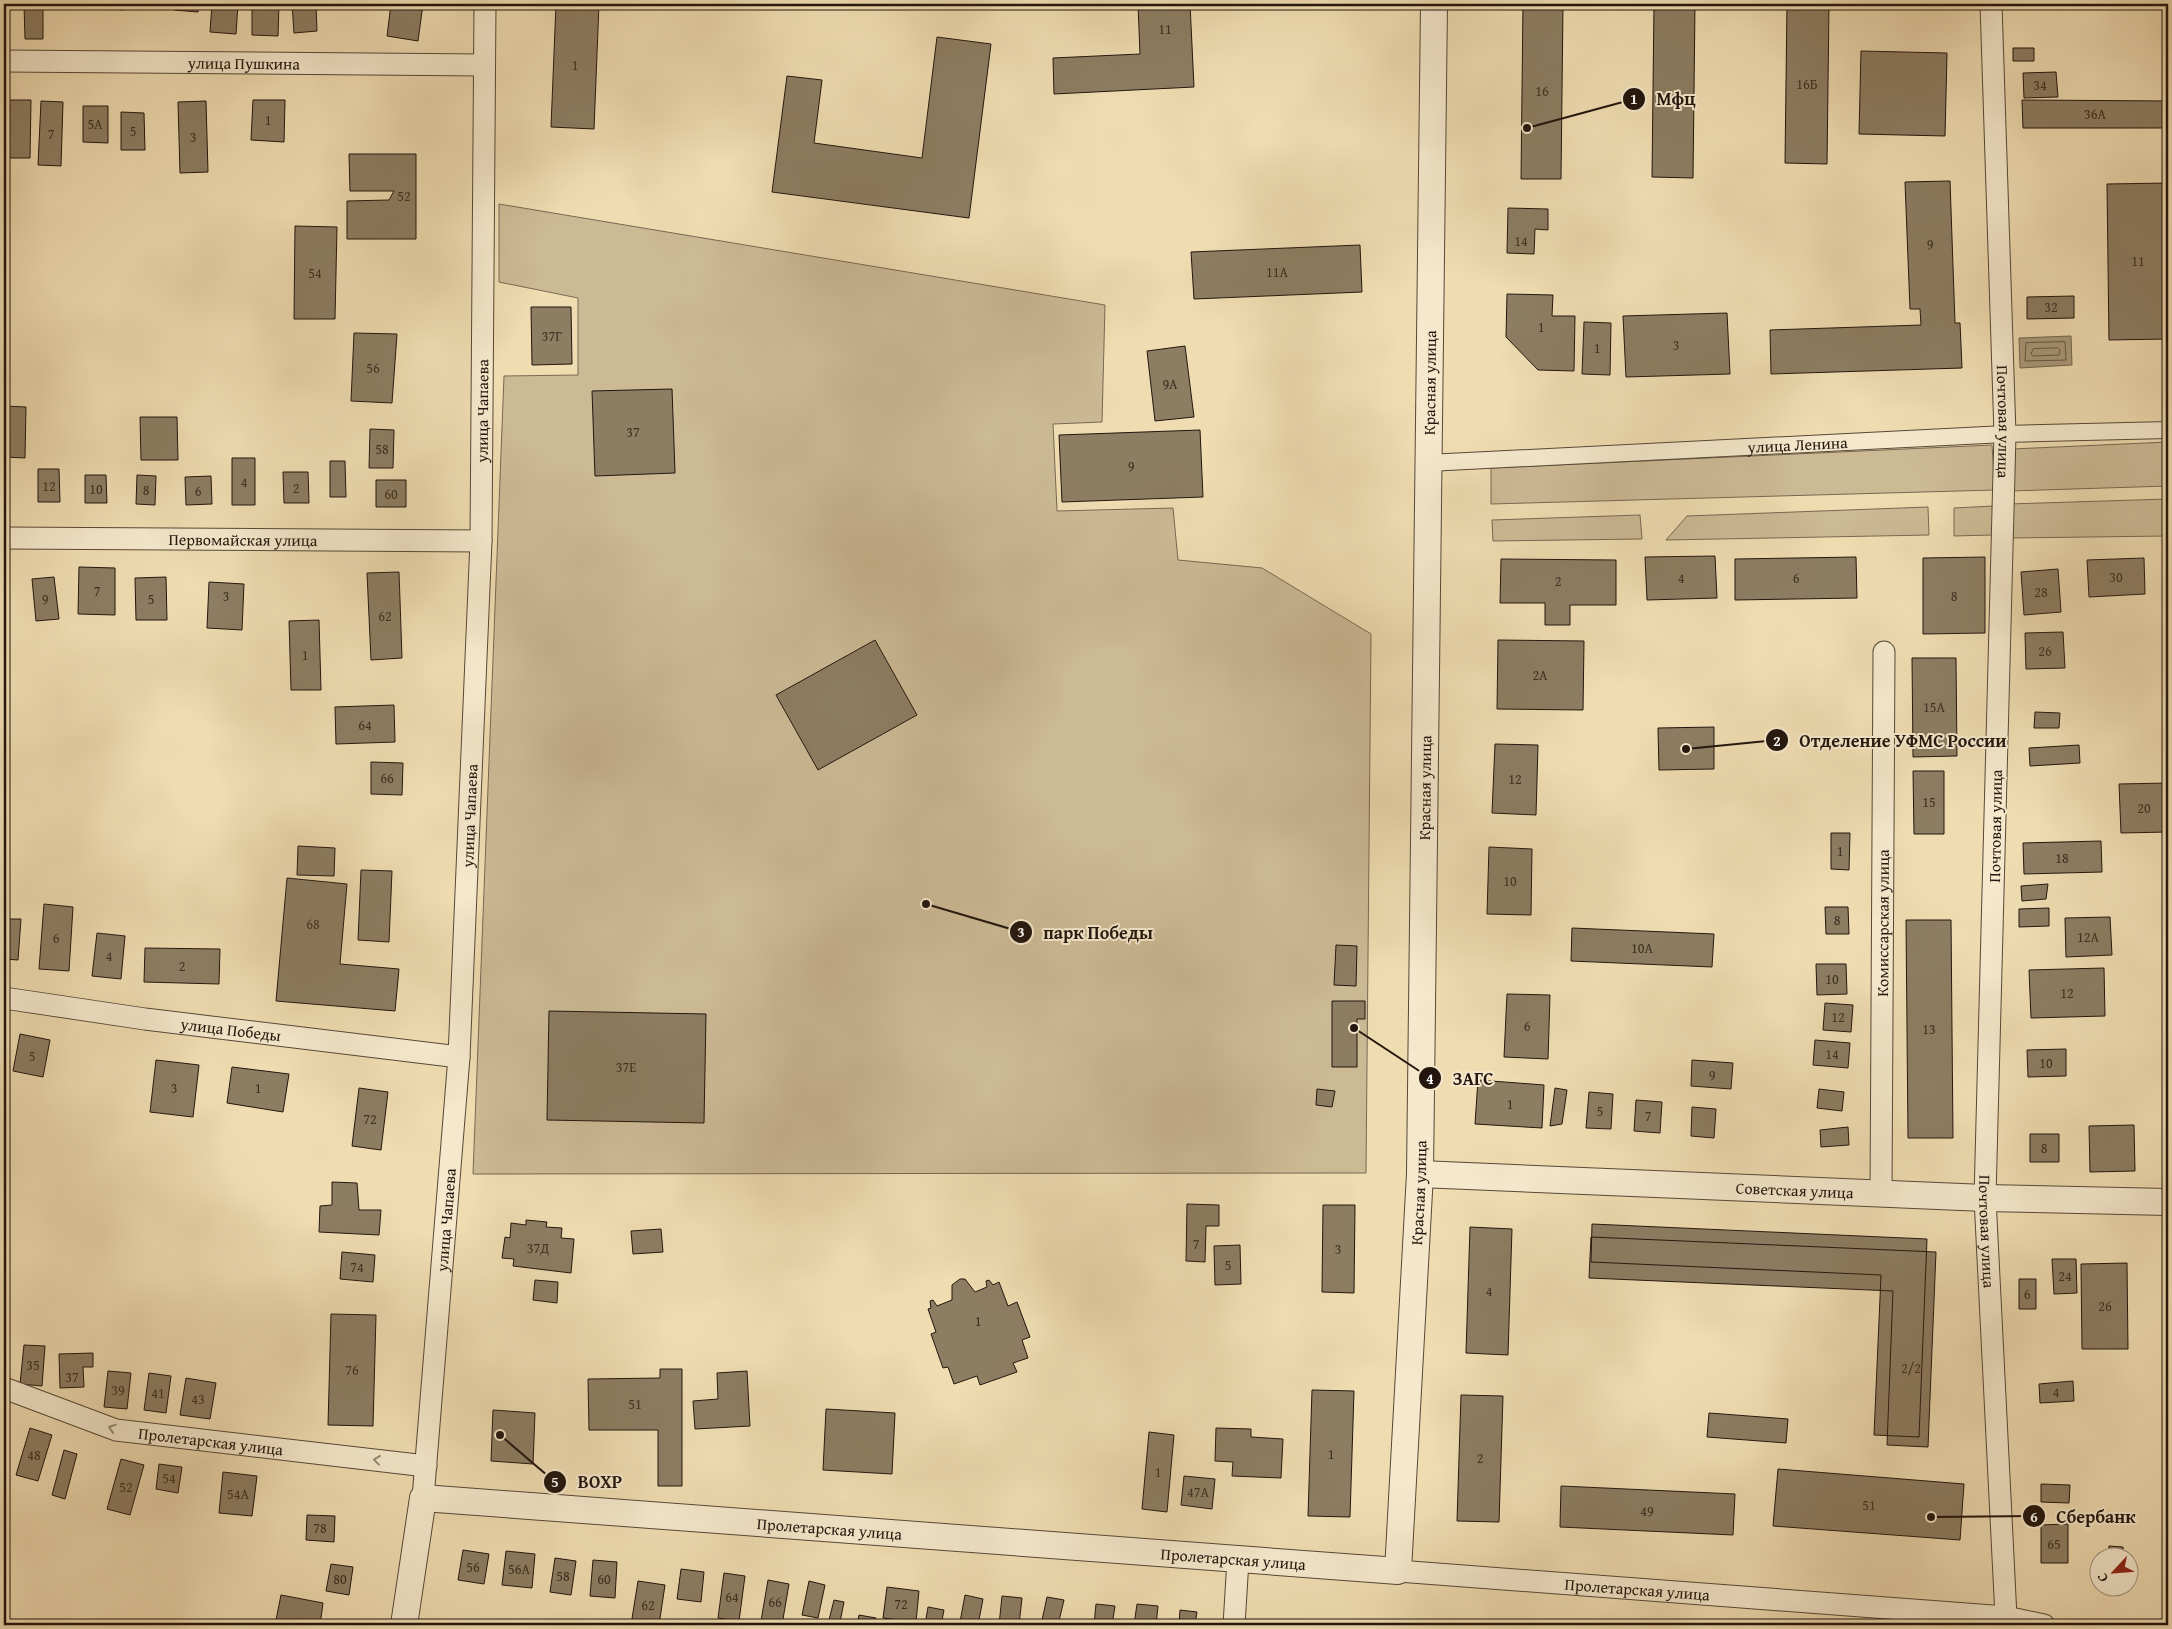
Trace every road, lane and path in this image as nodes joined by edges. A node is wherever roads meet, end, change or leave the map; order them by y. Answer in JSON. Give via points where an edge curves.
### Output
{"nodes":[{"id":1,"x":485,"y":4,"type":"edge"},
{"id":2,"x":1434,"y":4,"type":"edge"},
{"id":3,"x":1991,"y":4,"type":"edge"},
{"id":4,"x":4,"y":61,"type":"edge"},
{"id":5,"x":483,"y":65,"type":"junction"},
{"id":6,"x":2168,"y":430,"type":"edge"},
{"id":7,"x":2005,"y":434,"type":"junction"},
{"id":8,"x":1428,"y":463,"type":"junction"},
{"id":9,"x":4,"y":538,"type":"edge"},
{"id":10,"x":481,"y":541,"type":"junction"},
{"id":11,"x":1884,"y":652,"type":"dead end"},
{"id":12,"x":4,"y":998,"type":"edge"},
{"id":13,"x":459,"y":1057,"type":"junction"},
{"id":14,"x":1420,"y":1174,"type":"junction"},
{"id":15,"x":1881,"y":1194,"type":"junction"},
{"id":16,"x":1985,"y":1198,"type":"junction"},
{"id":17,"x":2168,"y":1202,"type":"edge"},
{"id":18,"x":4,"y":1388,"type":"edge"},
{"id":19,"x":426,"y":1466,"type":"junction"},
{"id":20,"x":423,"y":1498,"type":"junction"},
{"id":21,"x":1238,"y":1560,"type":"junction"},
{"id":22,"x":1398,"y":1571,"type":"junction"},
{"id":23,"x":2006,"y":1617,"type":"junction"},
{"id":24,"x":404,"y":1625,"type":"edge"},
{"id":25,"x":1234,"y":1625,"type":"edge"},
{"id":26,"x":2044,"y":1625,"type":"edge"}],
"edges":[{"from":1,"to":5,"type":"street","name":"улица Чапаева"},
{"from":2,"to":8,"type":"street","name":"Красная улица"},
{"from":3,"to":7,"type":"street","name":"Почтовая улица"},
{"from":4,"to":5,"type":"street","name":"улица Пушкина"},
{"from":5,"to":10,"type":"street","name":"улица Чапаева"},
{"from":6,"to":7,"type":"street","name":"улица Ленина"},
{"from":7,"to":8,"type":"street","name":"улица Ленина"},
{"from":7,"to":16,"type":"street","name":"Почтовая улица"},
{"from":8,"to":14,"type":"street","name":"Красная улица"},
{"from":9,"to":10,"type":"street","name":"Первомайская улица"},
{"from":10,"to":13,"type":"street","name":"улица Чапаева"},
{"from":11,"to":15,"type":"street","name":"Комиссарская улица"},
{"from":12,"to":13,"type":"street","name":"улица Победы","via":[[145,1019]]},
{"from":13,"to":19,"type":"street","name":"улица Чапаева"},
{"from":14,"to":15,"type":"street","name":"Советская улица"},
{"from":14,"to":22,"type":"street","name":"Красная улица"},
{"from":15,"to":16,"type":"street","name":"Советская улица"},
{"from":16,"to":17,"type":"street","name":"Советская улица"},
{"from":16,"to":23,"type":"street","name":"Почтовая улица"},
{"from":19,"to":18,"type":"street","name":"Пролетарская улица","one_way":true,"via":[[116,1430]]},
{"from":19,"to":20,"type":"street","name":"улица Чапаева"},
{"from":20,"to":21,"type":"street","name":"Пролетарская улица"},
{"from":20,"to":24,"type":"street","name":"улица Чапаева"},
{"from":21,"to":22,"type":"street","name":"Пролетарская улица"},
{"from":21,"to":25,"type":"street"},
{"from":22,"to":23,"type":"street","name":"Пролетарская улица"},
{"from":23,"to":26,"type":"street","name":"Пролетарская улица"}]}
